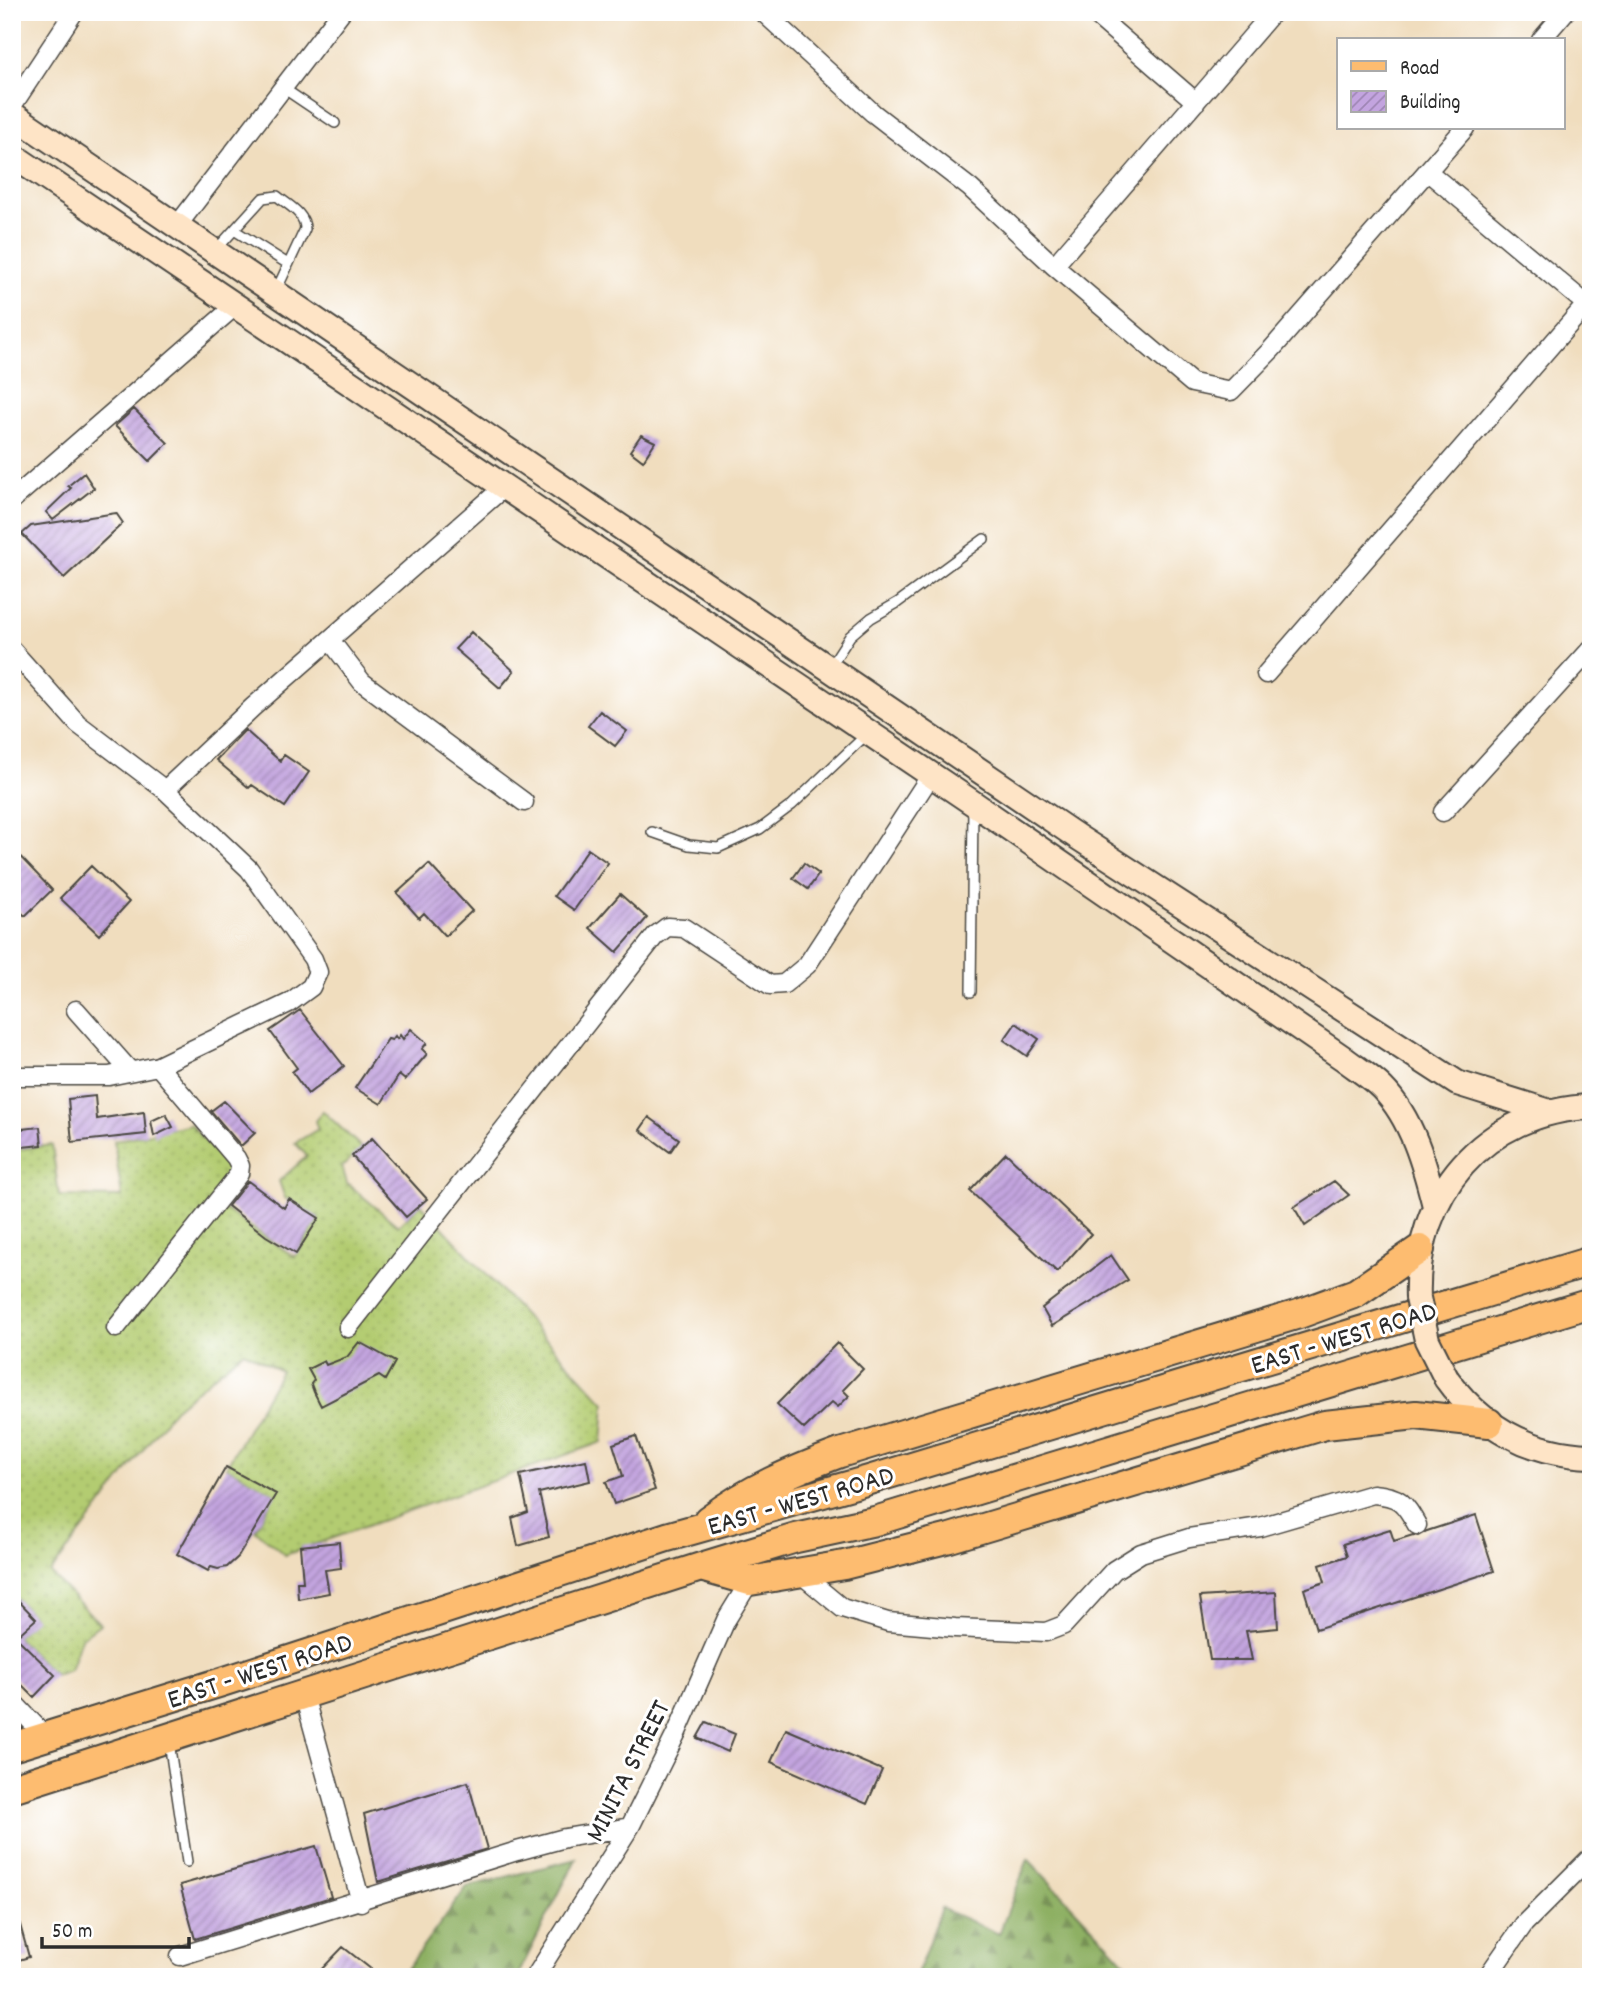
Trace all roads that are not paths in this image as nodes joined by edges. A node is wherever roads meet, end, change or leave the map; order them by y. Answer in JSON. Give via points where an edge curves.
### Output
{"nodes":[{"id":1,"x":74,"y":12,"type":"edge"},
{"id":2,"x":341,"y":12,"type":"edge"},
{"id":3,"x":763,"y":12,"type":"edge"},
{"id":4,"x":1092,"y":12,"type":"edge"},
{"id":5,"x":1273,"y":12,"type":"edge"},
{"id":6,"x":1565,"y":12,"type":"edge"},
{"id":7,"x":1543,"y":38,"type":"edge"},
{"id":8,"x":283,"y":88,"type":"junction"},
{"id":9,"x":1196,"y":102,"type":"junction"},
{"id":10,"x":12,"y":106,"type":"edge"},
{"id":11,"x":12,"y":114,"type":"edge"},
{"id":12,"x":335,"y":123,"type":"dead end"},
{"id":13,"x":1463,"y":130,"type":"edge"},
{"id":14,"x":12,"y":156,"type":"edge"},
{"id":15,"x":1427,"y":171,"type":"junction"},
{"id":16,"x":177,"y":226,"type":"junction"},
{"id":17,"x":234,"y":230,"type":"junction"},
{"id":18,"x":215,"y":251,"type":"junction"},
{"id":19,"x":288,"y":264,"type":"junction"},
{"id":20,"x":1054,"y":266,"type":"junction"},
{"id":21,"x":275,"y":292,"type":"junction"},
{"id":22,"x":1588,"y":301,"type":"edge"},
{"id":23,"x":235,"y":306,"type":"junction"},
{"id":24,"x":504,"y":488,"type":"junction"},
{"id":25,"x":12,"y":500,"type":"edge"},
{"id":26,"x":984,"y":539,"type":"dead end"},
{"id":27,"x":330,"y":640,"type":"junction"},
{"id":28,"x":1591,"y":649,"type":"edge"},
{"id":29,"x":12,"y":650,"type":"edge"},
{"id":30,"x":829,"y":669,"type":"junction"},
{"id":31,"x":1266,"y":674,"type":"dead end"},
{"id":32,"x":868,"y":733,"type":"junction"},
{"id":33,"x":931,"y":775,"type":"junction"},
{"id":34,"x":165,"y":790,"type":"junction"},
{"id":35,"x":524,"y":802,"type":"dead end"},
{"id":36,"x":973,"y":803,"type":"junction"},
{"id":37,"x":1443,"y":812,"type":"dead end"},
{"id":38,"x":652,"y":832,"type":"dead end"},
{"id":39,"x":971,"y":992,"type":"dead end"},
{"id":40,"x":76,"y":1010,"type":"dead end"},
{"id":41,"x":158,"y":1066,"type":"junction"},
{"id":42,"x":130,"y":1071,"type":"junction"},
{"id":43,"x":12,"y":1076,"type":"edge"},
{"id":44,"x":1591,"y":1107,"type":"edge"},
{"id":45,"x":1550,"y":1112,"type":"junction"},
{"id":46,"x":1435,"y":1206,"type":"junction"},
{"id":47,"x":1420,"y":1249,"type":"junction"},
{"id":48,"x":1591,"y":1261,"type":"edge"},
{"id":49,"x":1591,"y":1303,"type":"edge"},
{"id":50,"x":116,"y":1328,"type":"dead end"},
{"id":51,"x":348,"y":1328,"type":"dead end"},
{"id":52,"x":1489,"y":1423,"type":"junction"},
{"id":53,"x":1591,"y":1456,"type":"edge"},
{"id":54,"x":1417,"y":1525,"type":"dead end"},
{"id":55,"x":695,"y":1529,"type":"junction"},
{"id":56,"x":701,"y":1567,"type":"junction"},
{"id":57,"x":801,"y":1574,"type":"junction"},
{"id":58,"x":750,"y":1581,"type":"junction"},
{"id":59,"x":304,"y":1695,"type":"junction"},
{"id":60,"x":12,"y":1701,"type":"edge"},
{"id":61,"x":46,"y":1737,"type":"junction"},
{"id":62,"x":168,"y":1738,"type":"junction"},
{"id":63,"x":12,"y":1747,"type":"edge"},
{"id":64,"x":12,"y":1788,"type":"edge"},
{"id":65,"x":630,"y":1827,"type":"junction"},
{"id":66,"x":1591,"y":1857,"type":"edge"},
{"id":67,"x":187,"y":1861,"type":"dead end"},
{"id":68,"x":361,"y":1902,"type":"junction"},
{"id":69,"x":180,"y":1956,"type":"dead end"},
{"id":70,"x":535,"y":1977,"type":"edge"},
{"id":71,"x":1487,"y":1977,"type":"edge"}],
"edges":[{"from":1,"to":10,"type":"street"},
{"from":2,"to":8,"type":"street"},
{"from":3,"to":20,"type":"street","via":[[873,113],[970,188]]},
{"from":4,"to":9,"type":"street"},
{"from":5,"to":9,"type":"street"},
{"from":6,"to":7,"type":"street"},
{"from":8,"to":12,"type":"lane"},
{"from":8,"to":16,"type":"street"},
{"from":9,"to":20,"type":"street"},
{"from":11,"to":16,"type":"main road"},
{"from":13,"to":15,"type":"street"},
{"from":14,"to":23,"type":"main road"},
{"from":15,"to":20,"type":"street","via":[[1231,391],[1192,383]]},
{"from":15,"to":22,"type":"street"},
{"from":16,"to":18,"type":"main road"},
{"from":17,"to":18,"type":"lane"},
{"from":17,"to":19,"type":"lane"},
{"from":17,"to":19,"type":"lane","via":[[263,198],[277,196],[305,222]]},
{"from":18,"to":21,"type":"main road"},
{"from":19,"to":21,"type":"lane"},
{"from":21,"to":30,"type":"main road"},
{"from":22,"to":31,"type":"street"},
{"from":23,"to":24,"type":"main road"},
{"from":23,"to":25,"type":"street"},
{"from":24,"to":27,"type":"street"},
{"from":24,"to":32,"type":"main road"},
{"from":26,"to":30,"type":"lane","via":[[871,618],[850,636]]},
{"from":27,"to":34,"type":"street"},
{"from":27,"to":35,"type":"street","via":[[362,682]]},
{"from":28,"to":37,"type":"street"},
{"from":29,"to":34,"type":"street","via":[[78,724]]},
{"from":30,"to":45,"type":"main road","via":[[1065,829],[1457,1083]]},
{"from":32,"to":33,"type":"main road"},
{"from":32,"to":38,"type":"lane","via":[[760,829],[718,848],[689,845]]},
{"from":33,"to":36,"type":"main road"},
{"from":33,"to":51,"type":"street","via":[[807,965],[784,984],[770,985],[684,928],[667,927],[655,936]]},
{"from":34,"to":41,"type":"street","via":[[249,869],[318,972],[311,987],[289,1003]]},
{"from":36,"to":39,"type":"lane"},
{"from":36,"to":46,"type":"main road","via":[[1382,1088],[1402,1114],[1416,1145]]},
{"from":40,"to":42,"type":"street"},
{"from":41,"to":42,"type":"street"},
{"from":41,"to":50,"type":"street","via":[[236,1157],[239,1174]]},
{"from":42,"to":43,"type":"street","via":[[109,1076]]},
{"from":44,"to":45,"type":"main road"},
{"from":45,"to":46,"type":"main road","via":[[1521,1122],[1482,1146],[1460,1167]]},
{"from":46,"to":47,"type":"main road"},
{"from":47,"to":52,"type":"main road","bridge":true,"via":[[1418,1298],[1427,1340],[1446,1378]]},
{"from":47,"to":55,"type":"main road","via":[[1356,1293],[1299,1314],[840,1453],[775,1478],[733,1500]]},
{"from":48,"to":55,"type":"main road","name":"EAST - WEST ROAD"},
{"from":49,"to":56,"type":"main road","name":"EAST - WEST ROAD","via":[[876,1521],[796,1538]]},
{"from":52,"to":53,"type":"main road","via":[[1544,1450]]},
{"from":52,"to":57,"type":"main road","via":[[1416,1415],[1325,1425],[950,1538]]},
{"from":54,"to":57,"type":"street","via":[[1405,1504],[1391,1495],[1373,1494],[1260,1527],[1189,1538],[1141,1553],[1114,1570],[1064,1625],[1046,1632],[888,1622],[842,1608]]},
{"from":55,"to":61,"type":"main road","name":"EAST - WEST ROAD"},
{"from":56,"to":58,"type":"main road"},
{"from":56,"to":59,"type":"main road","name":"EAST - WEST ROAD"},
{"from":57,"to":58,"type":"main road"},
{"from":58,"to":65,"type":"street","name":"MINITA STREET","via":[[726,1620]]},
{"from":59,"to":62,"type":"main road","name":"EAST - WEST ROAD"},
{"from":59,"to":68,"type":"street"},
{"from":60,"to":61,"type":"street"},
{"from":61,"to":63,"type":"main road","name":"EAST - WEST ROAD"},
{"from":62,"to":64,"type":"main road","name":"EAST - WEST ROAD"},
{"from":62,"to":67,"type":"lane"},
{"from":65,"to":68,"type":"street","via":[[541,1844]]},
{"from":65,"to":70,"type":"street","name":"MINITA STREET"},
{"from":66,"to":71,"type":"street","via":[[1524,1924]]},
{"from":68,"to":69,"type":"street"}]}
